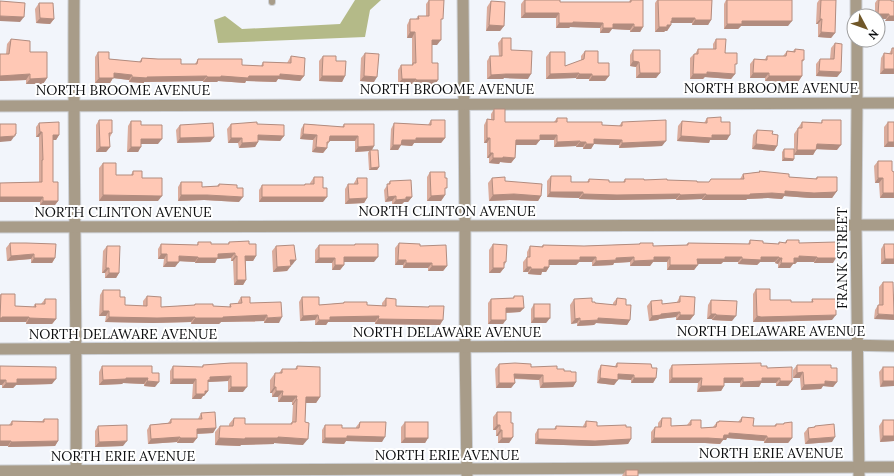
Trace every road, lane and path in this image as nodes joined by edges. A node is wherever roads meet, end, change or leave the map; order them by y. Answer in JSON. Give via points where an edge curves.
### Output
{"nodes":[{"id":1,"x":74,"y":0,"type":"edge"},
{"id":2,"x":463,"y":0,"type":"edge"},
{"id":3,"x":856,"y":48,"type":"edge"},
{"id":4,"x":857,"y":103,"type":"junction"},
{"id":5,"x":894,"y":103,"type":"edge"},
{"id":6,"x":464,"y":104,"type":"junction"},
{"id":7,"x":74,"y":105,"type":"junction"},
{"id":8,"x":0,"y":106,"type":"edge"},
{"id":9,"x":856,"y":225,"type":"junction"},
{"id":10,"x":894,"y":225,"type":"edge"},
{"id":11,"x":465,"y":226,"type":"junction"},
{"id":12,"x":0,"y":227,"type":"edge"},
{"id":13,"x":76,"y":227,"type":"junction"},
{"id":14,"x":857,"y":345,"type":"junction"},
{"id":15,"x":894,"y":346,"type":"edge"},
{"id":16,"x":465,"y":347,"type":"junction"},
{"id":17,"x":0,"y":349,"type":"edge"},
{"id":18,"x":75,"y":349,"type":"junction"},
{"id":19,"x":894,"y":467,"type":"edge"},
{"id":20,"x":0,"y":471,"type":"edge"},
{"id":21,"x":859,"y":472,"type":"edge"},
{"id":22,"x":467,"y":473,"type":"edge"},
{"id":23,"x":76,"y":474,"type":"edge"}],
"edges":[{"from":1,"to":7,"type":"street"},
{"from":2,"to":6,"type":"street"},
{"from":3,"to":4,"type":"street","name":"FRANK STREET"},
{"from":4,"to":5,"type":"street","name":"NORTH BROOME AVENUE"},
{"from":4,"to":6,"type":"street","name":"NORTH BROOME AVENUE"},
{"from":4,"to":9,"type":"street","name":"FRANK STREET"},
{"from":6,"to":7,"type":"street","name":"NORTH BROOME AVENUE"},
{"from":6,"to":11,"type":"street"},
{"from":7,"to":8,"type":"street","name":"NORTH BROOME AVENUE"},
{"from":7,"to":13,"type":"street"},
{"from":9,"to":10,"type":"street","name":"NORTH CLINTON AVENUE"},
{"from":9,"to":11,"type":"street","name":"NORTH CLINTON AVENUE"},
{"from":9,"to":14,"type":"street","name":"FRANK STREET"},
{"from":11,"to":13,"type":"street","name":"NORTH CLINTON AVENUE"},
{"from":11,"to":16,"type":"street"},
{"from":12,"to":13,"type":"street","name":"NORTH CLINTON AVENUE"},
{"from":13,"to":18,"type":"street"},
{"from":14,"to":15,"type":"street","name":"NORTH DELAWARE AVENUE"},
{"from":14,"to":16,"type":"street","name":"NORTH DELAWARE AVENUE"},
{"from":14,"to":21,"type":"street","name":"FRANK STREET"},
{"from":16,"to":18,"type":"street","name":"NORTH DELAWARE AVENUE"},
{"from":16,"to":22,"type":"street"},
{"from":17,"to":18,"type":"street","name":"NORTH DELAWARE AVENUE"},
{"from":18,"to":23,"type":"street"},
{"from":19,"to":21,"type":"street","name":"NORTH ERIE AVENUE"},
{"from":20,"to":23,"type":"street","name":"NORTH ERIE AVENUE"},
{"from":21,"to":22,"type":"street","name":"NORTH ERIE AVENUE"},
{"from":22,"to":23,"type":"street","name":"NORTH ERIE AVENUE"}]}
